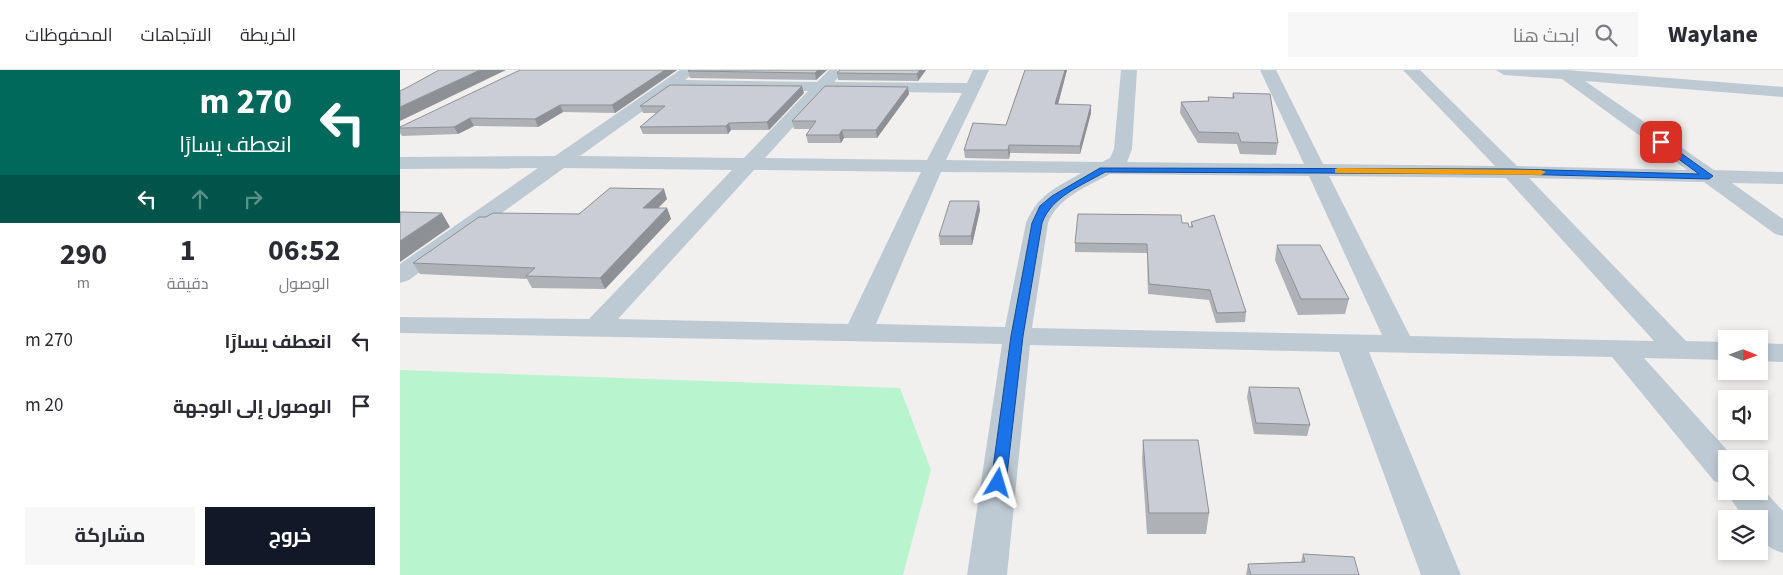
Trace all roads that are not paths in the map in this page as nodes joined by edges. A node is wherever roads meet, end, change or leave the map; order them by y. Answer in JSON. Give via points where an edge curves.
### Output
{"nodes":[{"id":1,"x":690,"y":70,"type":"edge"},
{"id":2,"x":837,"y":70,"type":"edge"},
{"id":3,"x":1129,"y":70,"type":"edge"},
{"id":4,"x":1268,"y":70,"type":"edge"},
{"id":5,"x":1412,"y":70,"type":"edge"},
{"id":6,"x":1504,"y":70,"type":"edge"},
{"id":7,"x":1703,"y":70,"type":"edge"},
{"id":8,"x":1563,"y":72,"type":"edge"},
{"id":9,"x":977,"y":79,"type":"edge"},
{"id":10,"x":668,"y":85,"type":"junction"},
{"id":11,"x":822,"y":86,"type":"junction"},
{"id":12,"x":1739,"y":89,"type":"junction"},
{"id":13,"x":1783,"y":92,"type":"edge"},
{"id":14,"x":1774,"y":107,"type":"dead end"},
{"id":15,"x":558,"y":162,"type":"junction"},
{"id":16,"x":400,"y":163,"type":"edge"},
{"id":17,"x":746,"y":164,"type":"junction"},
{"id":18,"x":933,"y":167,"type":"junction"},
{"id":19,"x":1103,"y":169,"type":"junction"},
{"id":20,"x":1318,"y":171,"type":"junction"},
{"id":21,"x":1512,"y":172,"type":"junction"},
{"id":22,"x":1709,"y":176,"type":"junction"},
{"id":23,"x":1783,"y":178,"type":"edge"},
{"id":24,"x":1783,"y":229,"type":"edge"},
{"id":25,"x":400,"y":274,"type":"edge"},
{"id":26,"x":400,"y":325,"type":"edge"},
{"id":27,"x":596,"y":327,"type":"junction"},
{"id":28,"x":858,"y":333,"type":"junction"},
{"id":29,"x":1017,"y":336,"type":"junction"},
{"id":30,"x":1400,"y":343,"type":"junction"},
{"id":31,"x":1351,"y":344,"type":"junction"},
{"id":32,"x":1620,"y":349,"type":"junction"},
{"id":33,"x":1678,"y":351,"type":"junction"},
{"id":34,"x":1718,"y":352,"type":"edge"},
{"id":35,"x":1768,"y":352,"type":"edge"},
{"id":36,"x":1783,"y":353,"type":"edge"},
{"id":37,"x":1718,"y":463,"type":"edge"},
{"id":38,"x":1751,"y":500,"type":"edge"},
{"id":39,"x":1783,"y":537,"type":"edge"},
{"id":40,"x":987,"y":575,"type":"edge"},
{"id":41,"x":1441,"y":575,"type":"edge"}],
"edges":[{"from":1,"to":10,"type":"street"},
{"from":2,"to":11,"type":"street"},
{"from":3,"to":19,"type":"street","via":[[1123,149],[1118,161]]},
{"from":4,"to":20,"type":"street"},
{"from":5,"to":21,"type":"street"},
{"from":6,"to":8,"type":"street"},
{"from":7,"to":12,"type":"street"},
{"from":8,"to":12,"type":"street"},
{"from":8,"to":22,"type":"street"},
{"from":9,"to":11,"type":"street"},
{"from":9,"to":18,"type":"street"},
{"from":10,"to":11,"type":"street"},
{"from":10,"to":15,"type":"street"},
{"from":11,"to":17,"type":"street"},
{"from":12,"to":13,"type":"street"},
{"from":12,"to":14,"type":"street"},
{"from":15,"to":16,"type":"street"},
{"from":15,"to":17,"type":"street"},
{"from":15,"to":25,"type":"street"},
{"from":17,"to":18,"type":"street"},
{"from":17,"to":27,"type":"street"},
{"from":18,"to":19,"type":"street"},
{"from":18,"to":28,"type":"street"},
{"from":19,"to":20,"type":"street"},
{"from":19,"to":29,"type":"street","via":[[1043,208],[1037,223]]},
{"from":20,"to":21,"type":"street"},
{"from":20,"to":30,"type":"street"},
{"from":21,"to":22,"type":"street"},
{"from":21,"to":33,"type":"street"},
{"from":22,"to":23,"type":"street"},
{"from":22,"to":24,"type":"street"},
{"from":26,"to":27,"type":"street"},
{"from":27,"to":28,"type":"street"},
{"from":28,"to":29,"type":"street"},
{"from":29,"to":31,"type":"street"},
{"from":29,"to":40,"type":"street"},
{"from":30,"to":31,"type":"street"},
{"from":30,"to":32,"type":"street"},
{"from":31,"to":41,"type":"street"},
{"from":32,"to":33,"type":"street"},
{"from":32,"to":37,"type":"street"},
{"from":33,"to":34,"type":"street"},
{"from":35,"to":36,"type":"street"},
{"from":38,"to":39,"type":"street"}]}
